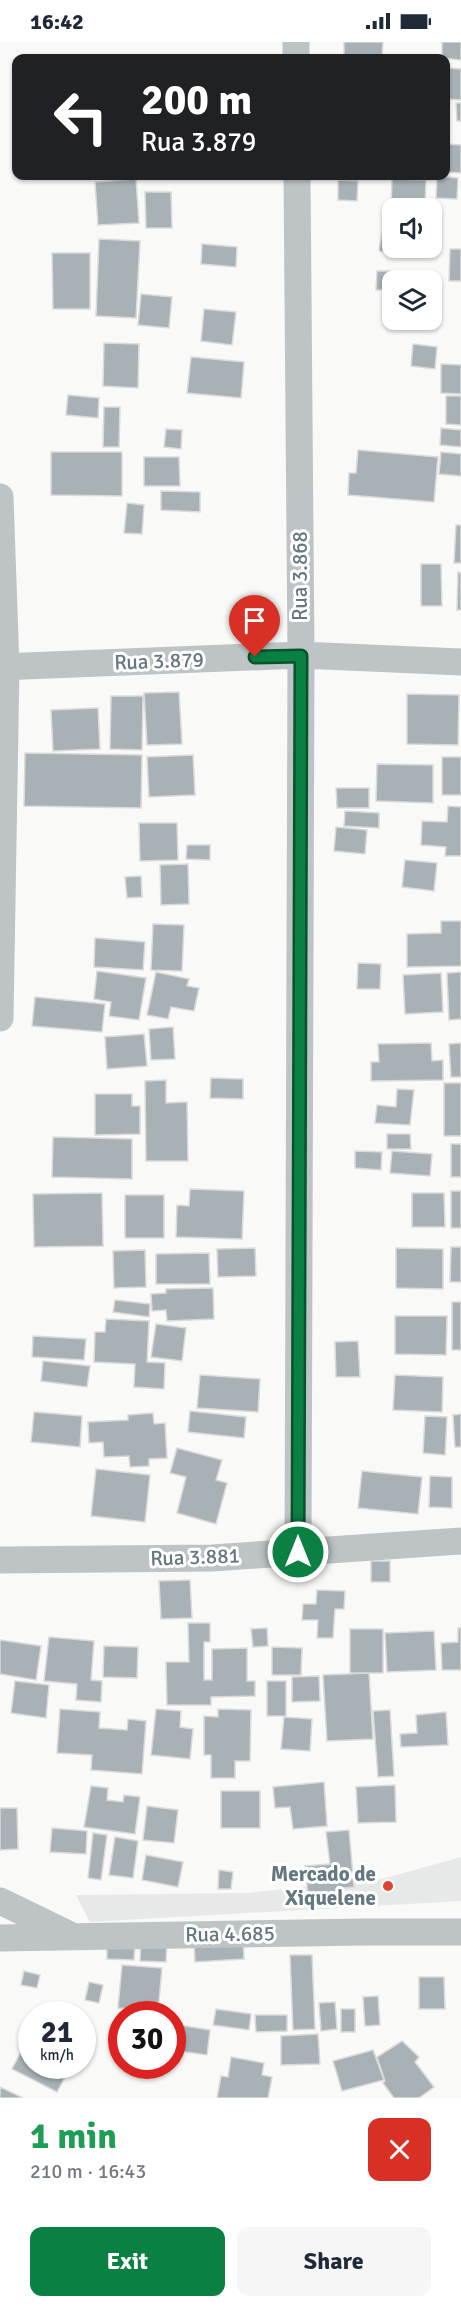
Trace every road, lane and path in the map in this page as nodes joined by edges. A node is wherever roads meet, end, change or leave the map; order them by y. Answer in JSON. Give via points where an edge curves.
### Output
{"nodes":[{"id":1,"x":297,"y":180,"type":"edge"},
{"id":2,"x":0,"y":497,"type":"edge"},
{"id":3,"x":301,"y":656,"type":"junction"},
{"id":4,"x":461,"y":662,"type":"edge"},
{"id":5,"x":3,"y":667,"type":"edge"},
{"id":6,"x":0,"y":1018,"type":"edge"},
{"id":7,"x":461,"y":1541,"type":"edge"},
{"id":8,"x":298,"y":1552,"type":"junction"},
{"id":9,"x":0,"y":1560,"type":"edge"},
{"id":10,"x":0,"y":1901,"type":"edge"},
{"id":11,"x":461,"y":1932,"type":"edge"},
{"id":12,"x":0,"y":1938,"type":"edge"},
{"id":13,"x":76,"y":1938,"type":"junction"}],
"edges":[{"from":1,"to":3,"type":"street","name":"Rua 3.868"},
{"from":2,"to":5,"type":"street"},
{"from":3,"to":4,"type":"street","name":"Rua 3.879"},
{"from":3,"to":5,"type":"street","name":"Rua 3.879"},
{"from":3,"to":8,"type":"street","name":"Rua 3.868"},
{"from":5,"to":6,"type":"street"},
{"from":7,"to":8,"type":"street","name":"Rua 3.881"},
{"from":8,"to":9,"type":"street","name":"Rua 3.881","via":[[212,1558]]},
{"from":10,"to":13,"type":"street"},
{"from":11,"to":13,"type":"street","name":"Rua 4.685"},
{"from":12,"to":13,"type":"street","name":"Rua 4.685"}]}
